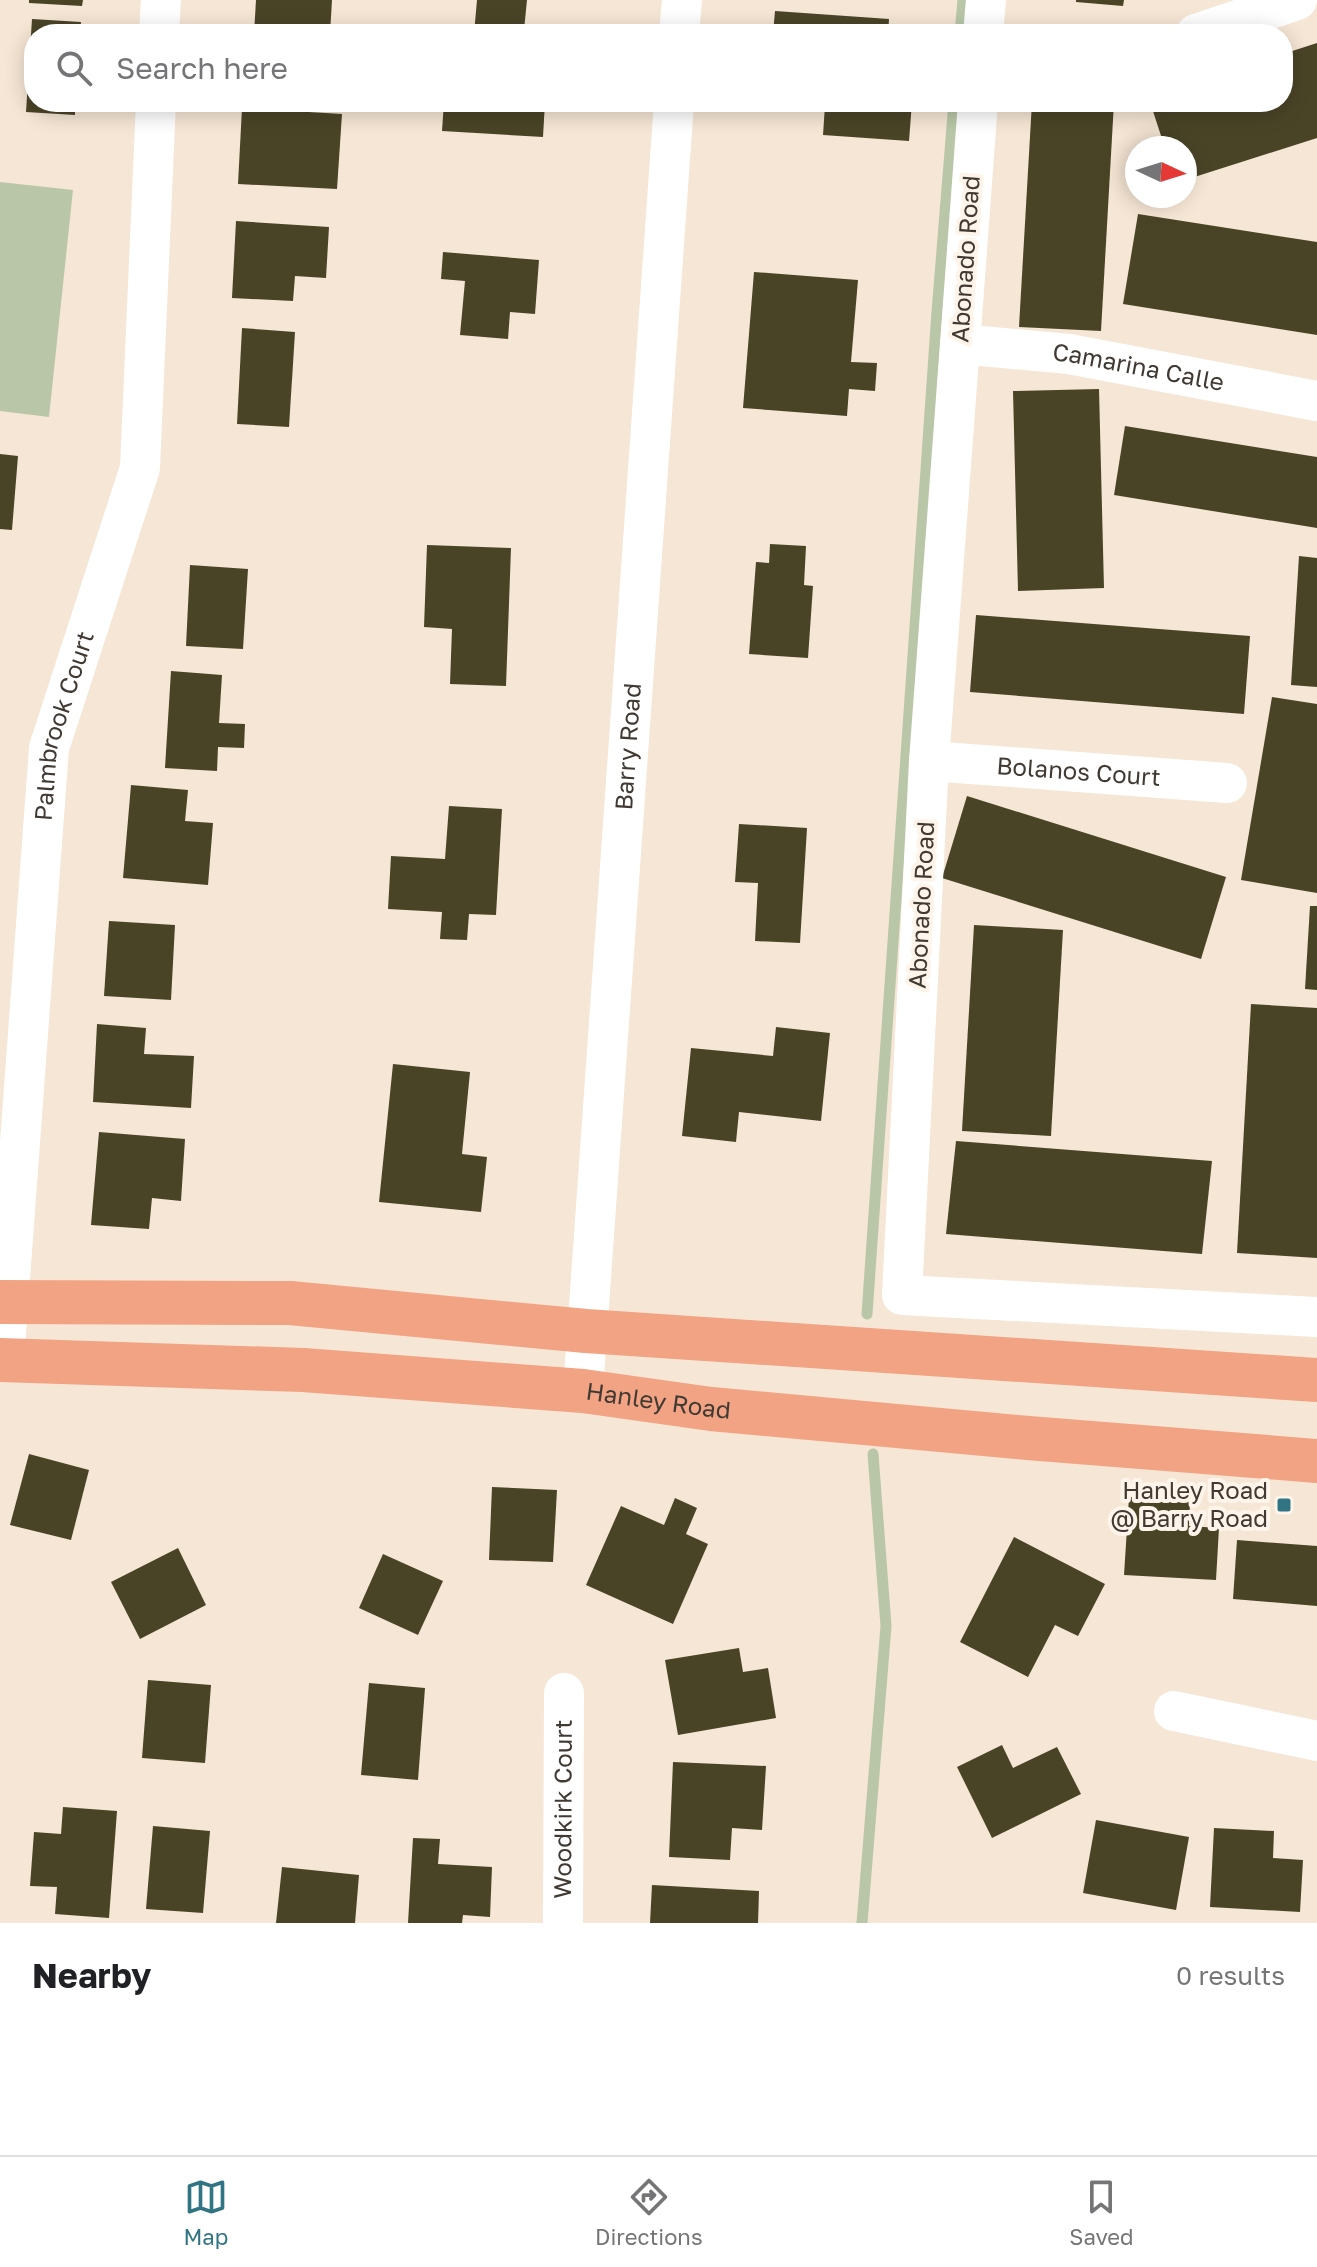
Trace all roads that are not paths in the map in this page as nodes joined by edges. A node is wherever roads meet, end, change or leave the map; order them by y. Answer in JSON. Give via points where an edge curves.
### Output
{"nodes":[{"id":1,"x":161,"y":0,"type":"edge"},
{"id":2,"x":682,"y":0,"type":"edge"},
{"id":3,"x":986,"y":0,"type":"edge"},
{"id":4,"x":1297,"y":0,"type":"edge"},
{"id":5,"x":160,"y":24,"type":"edge"},
{"id":6,"x":680,"y":24,"type":"edge"},
{"id":7,"x":984,"y":24,"type":"edge"},
{"id":8,"x":1226,"y":24,"type":"edge"},
{"id":9,"x":156,"y":112,"type":"edge"},
{"id":10,"x":673,"y":112,"type":"edge"},
{"id":11,"x":977,"y":112,"type":"edge"},
{"id":12,"x":960,"y":344,"type":"junction"},
{"id":13,"x":1317,"y":401,"type":"edge"},
{"id":14,"x":929,"y":761,"type":"junction"},
{"id":15,"x":1227,"y":783,"type":"dead end"},
{"id":16,"x":4,"y":1302,"type":"edge"},
{"id":17,"x":1317,"y":1317,"type":"edge"},
{"id":18,"x":586,"y":1331,"type":"junction"},
{"id":19,"x":2,"y":1360,"type":"edge"},
{"id":20,"x":1317,"y":1380,"type":"edge"},
{"id":21,"x":583,"y":1391,"type":"junction"},
{"id":22,"x":1317,"y":1461,"type":"edge"},
{"id":23,"x":564,"y":1693,"type":"dead end"},
{"id":24,"x":1174,"y":1711,"type":"dead end"},
{"id":25,"x":1317,"y":1741,"type":"edge"},
{"id":26,"x":563,"y":1923,"type":"edge"}],
"edges":[{"from":1,"to":5,"type":"street"},
{"from":2,"to":6,"type":"street"},
{"from":3,"to":7,"type":"street"},
{"from":4,"to":8,"type":"street"},
{"from":9,"to":16,"type":"street","name":"Palmbrook Court","via":[[140,468],[49,748]]},
{"from":10,"to":18,"type":"street","name":"Barry Road"},
{"from":11,"to":12,"type":"street","name":"Abonado Road"},
{"from":12,"to":13,"type":"street","name":"Camarina Calle","via":[[1069,354]]},
{"from":12,"to":14,"type":"street","name":"Abonado Road"},
{"from":14,"to":15,"type":"street","name":"Bolanos Court"},
{"from":14,"to":17,"type":"street","name":"Abonado Road","via":[[902,1295]]},
{"from":16,"to":18,"type":"main road","via":[[290,1303]]},
{"from":16,"to":19,"type":"street","name":"Palmbrook Court"},
{"from":18,"to":20,"type":"main road"},
{"from":18,"to":21,"type":"street","name":"Barry Road"},
{"from":19,"to":21,"type":"main road","name":"Hanley Road","via":[[303,1370]]},
{"from":21,"to":22,"type":"main road","name":"Hanley Road","via":[[711,1409]]},
{"from":23,"to":26,"type":"street","name":"Woodkirk Court"},
{"from":24,"to":25,"type":"street"}]}
